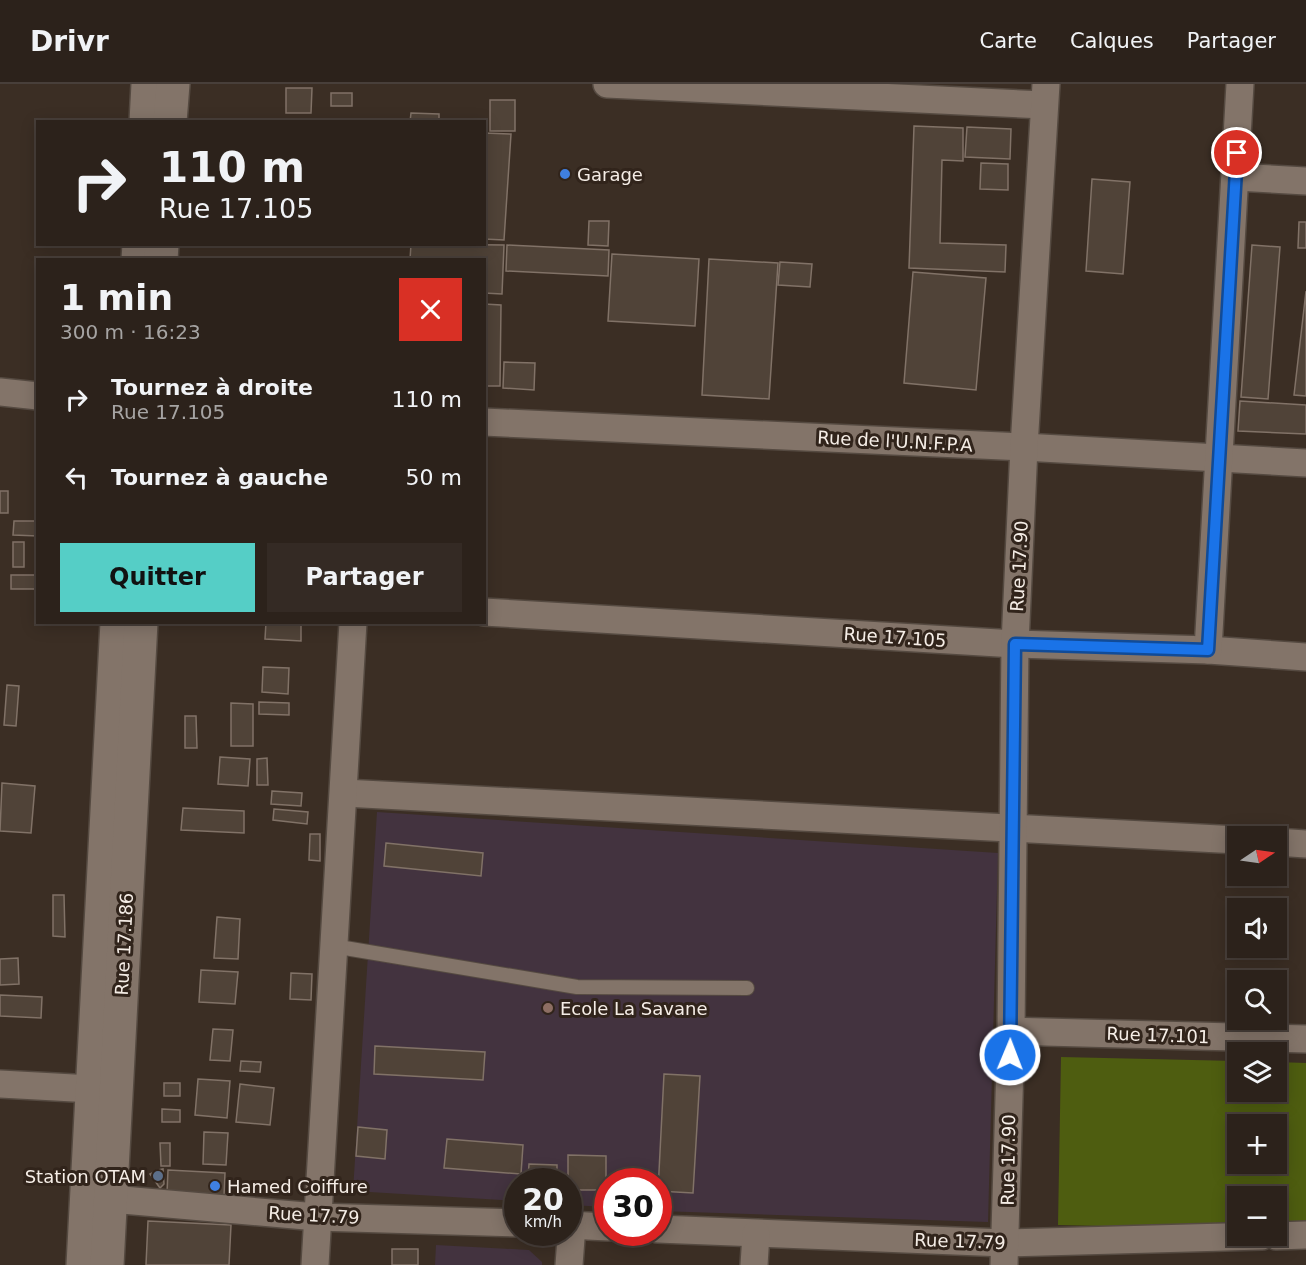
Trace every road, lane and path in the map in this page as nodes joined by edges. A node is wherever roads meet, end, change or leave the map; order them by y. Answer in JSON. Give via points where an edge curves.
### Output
{"nodes":[{"id":1,"x":148,"y":84,"type":"edge"},
{"id":2,"x":173,"y":84,"type":"edge"},
{"id":3,"x":607,"y":84,"type":"edge"},
{"id":4,"x":1240,"y":84,"type":"edge"},
{"id":5,"x":643,"y":85,"type":"edge"},
{"id":6,"x":1045,"y":95,"type":"edge"},
{"id":7,"x":146,"y":120,"type":"edge"},
{"id":8,"x":170,"y":120,"type":"edge"},
{"id":9,"x":1236,"y":177,"type":"junction"},
{"id":10,"x":1306,"y":181,"type":"edge"},
{"id":11,"x":0,"y":392,"type":"edge"},
{"id":12,"x":36,"y":396,"type":"edge"},
{"id":13,"x":486,"y":422,"type":"edge"},
{"id":14,"x":1024,"y":447,"type":"junction"},
{"id":15,"x":1218,"y":459,"type":"junction"},
{"id":16,"x":1306,"y":463,"type":"edge"},
{"id":17,"x":486,"y":612,"type":"edge"},
{"id":18,"x":117,"y":624,"type":"edge"},
{"id":19,"x":141,"y":624,"type":"edge"},
{"id":20,"x":353,"y":624,"type":"edge"},
{"id":21,"x":1015,"y":644,"type":"junction"},
{"id":22,"x":1208,"y":650,"type":"junction"},
{"id":23,"x":1306,"y":657,"type":"edge"},
{"id":24,"x":344,"y":793,"type":"junction"},
{"id":25,"x":1012,"y":830,"type":"junction"},
{"id":26,"x":1227,"y":840,"type":"edge"},
{"id":27,"x":1287,"y":843,"type":"edge"},
{"id":28,"x":1306,"y":844,"type":"edge"},
{"id":29,"x":333,"y":946,"type":"junction"},
{"id":30,"x":747,"y":988,"type":"dead end"},
{"id":31,"x":1011,"y":1031,"type":"junction"},
{"id":32,"x":1306,"y":1039,"type":"edge"},
{"id":33,"x":0,"y":1084,"type":"edge"},
{"id":34,"x":92,"y":1089,"type":"junction"},
{"id":35,"x":111,"y":1199,"type":"junction"},
{"id":36,"x":317,"y":1217,"type":"junction"},
{"id":37,"x":504,"y":1223,"type":"edge"},
{"id":38,"x":672,"y":1230,"type":"edge"},
{"id":39,"x":756,"y":1234,"type":"junction"},
{"id":40,"x":1306,"y":1235,"type":"edge"},
{"id":41,"x":1287,"y":1236,"type":"edge"},
{"id":42,"x":1227,"y":1238,"type":"edge"},
{"id":43,"x":569,"y":1246,"type":"edge"},
{"id":44,"x":1005,"y":1254,"type":"edge"},
{"id":45,"x":83,"y":1265,"type":"edge"},
{"id":46,"x":107,"y":1265,"type":"edge"},
{"id":47,"x":315,"y":1265,"type":"edge"},
{"id":48,"x":569,"y":1265,"type":"edge"},
{"id":49,"x":754,"y":1265,"type":"edge"}],
"edges":[{"from":1,"to":7,"type":"main road"},
{"from":2,"to":8,"type":"main road"},
{"from":3,"to":5,"type":"street"},
{"from":4,"to":9,"type":"street"},
{"from":5,"to":6,"type":"street"},
{"from":6,"to":14,"type":"street","name":"Rue 17.90"},
{"from":9,"to":10,"type":"street"},
{"from":9,"to":15,"type":"street"},
{"from":11,"to":12,"type":"street"},
{"from":13,"to":14,"type":"street","name":"Rue de l'U.N.F.P.A"},
{"from":14,"to":15,"type":"street","name":"Rue de l'U.N.F.P.A"},
{"from":14,"to":21,"type":"street","name":"Rue 17.90"},
{"from":15,"to":16,"type":"street","name":"Rue de l'U.N.F.P.A"},
{"from":15,"to":22,"type":"street"},
{"from":17,"to":21,"type":"street","name":"Rue 17.105"},
{"from":18,"to":34,"type":"main road"},
{"from":19,"to":35,"type":"main road","name":"Rue 17.186"},
{"from":20,"to":24,"type":"street"},
{"from":21,"to":22,"type":"street","name":"Rue 17.105"},
{"from":21,"to":25,"type":"street","name":"Rue 17.90"},
{"from":22,"to":23,"type":"street","name":"Rue 17.105"},
{"from":24,"to":25,"type":"street"},
{"from":24,"to":29,"type":"street"},
{"from":25,"to":26,"type":"street"},
{"from":25,"to":31,"type":"street","name":"Rue 17.90"},
{"from":27,"to":28,"type":"street"},
{"from":29,"to":30,"type":"lane","via":[[577,987]]},
{"from":29,"to":36,"type":"street"},
{"from":31,"to":32,"type":"street","name":"Rue 17.101"},
{"from":31,"to":44,"type":"street","name":"Rue 17.90"},
{"from":33,"to":34,"type":"street"},
{"from":34,"to":45,"type":"main road"},
{"from":35,"to":36,"type":"street","name":"Rue 17.79"},
{"from":35,"to":46,"type":"main road","name":"Rue 17.186"},
{"from":36,"to":37,"type":"street","name":"Rue 17.79"},
{"from":36,"to":47,"type":"street"},
{"from":38,"to":39,"type":"street","name":"Rue 17.79"},
{"from":39,"to":44,"type":"street","name":"Rue 17.79"},
{"from":39,"to":49,"type":"street"},
{"from":40,"to":41,"type":"street"},
{"from":42,"to":44,"type":"street","name":"Rue 17.79"},
{"from":43,"to":48,"type":"street"}]}
